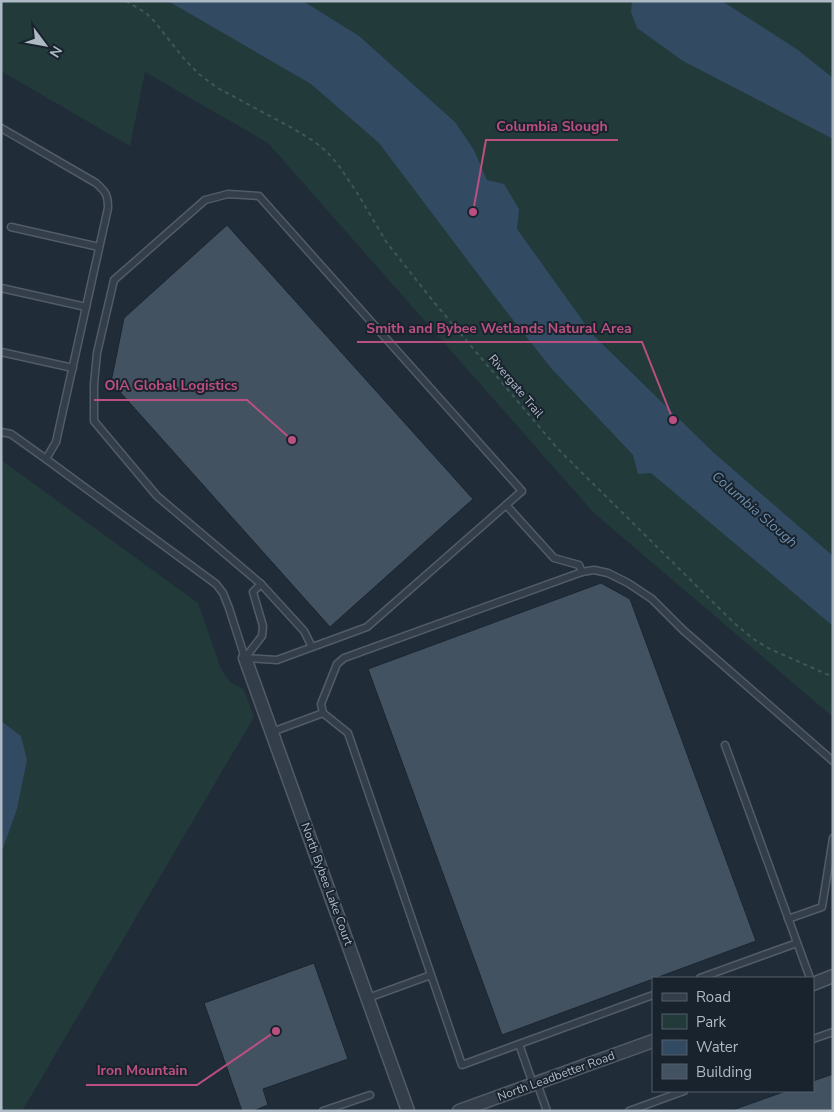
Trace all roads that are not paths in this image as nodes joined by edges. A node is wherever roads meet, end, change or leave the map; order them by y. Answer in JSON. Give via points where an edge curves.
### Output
{"nodes":[{"id":1,"x":1,"y":128,"type":"edge"},
{"id":2,"x":11,"y":227,"type":"dead end"},
{"id":3,"x":99,"y":247,"type":"junction"},
{"id":4,"x":1,"y":288,"type":"edge"},
{"id":5,"x":86,"y":307,"type":"junction"},
{"id":6,"x":1,"y":352,"type":"edge"},
{"id":7,"x":73,"y":368,"type":"junction"},
{"id":8,"x":1,"y":432,"type":"edge"},
{"id":9,"x":46,"y":460,"type":"junction"},
{"id":10,"x":506,"y":505,"type":"junction"},
{"id":11,"x":582,"y":572,"type":"junction"},
{"id":12,"x":261,"y":584,"type":"junction"},
{"id":13,"x":312,"y":647,"type":"junction"},
{"id":14,"x":245,"y":658,"type":"junction"},
{"id":15,"x":323,"y":712,"type":"junction"},
{"id":16,"x":272,"y":732,"type":"junction"},
{"id":17,"x":725,"y":745,"type":"dead end"},
{"id":18,"x":833,"y":761,"type":"edge"},
{"id":19,"x":833,"y":838,"type":"edge"},
{"id":20,"x":788,"y":919,"type":"junction"},
{"id":21,"x":797,"y":943,"type":"junction"},
{"id":22,"x":431,"y":975,"type":"junction"},
{"id":23,"x":833,"y":976,"type":"edge"},
{"id":24,"x":703,"y":977,"type":"edge"},
{"id":25,"x":810,"y":977,"type":"edge"},
{"id":26,"x":814,"y":984,"type":"edge"},
{"id":27,"x":652,"y":995,"type":"edge"},
{"id":28,"x":368,"y":998,"type":"junction"},
{"id":29,"x":833,"y":1032,"type":"edge"},
{"id":30,"x":814,"y":1039,"type":"edge"},
{"id":31,"x":652,"y":1041,"type":"edge"},
{"id":32,"x":520,"y":1044,"type":"junction"},
{"id":33,"x":535,"y":1083,"type":"junction"},
{"id":34,"x":681,"y":1092,"type":"edge"},
{"id":35,"x":370,"y":1095,"type":"dead end"},
{"id":36,"x":323,"y":1111,"type":"edge"},
{"id":37,"x":408,"y":1111,"type":"edge"},
{"id":38,"x":459,"y":1111,"type":"edge"},
{"id":39,"x":547,"y":1111,"type":"edge"},
{"id":40,"x":629,"y":1111,"type":"edge"}],
"edges":[{"from":1,"to":3,"type":"lane","via":[[103,189],[108,197],[108,208]]},
{"from":2,"to":3,"type":"lane"},
{"from":3,"to":5,"type":"lane"},
{"from":4,"to":5,"type":"lane"},
{"from":5,"to":7,"type":"lane"},
{"from":6,"to":7,"type":"lane"},
{"from":7,"to":9,"type":"lane","via":[[56,442]]},
{"from":8,"to":9,"type":"lane","via":[[11,434]]},
{"from":9,"to":14,"type":"lane","via":[[216,584],[223,593]]},
{"from":10,"to":11,"type":"lane","via":[[554,558],[579,565]]},
{"from":10,"to":12,"type":"lane","via":[[522,491],[259,196],[228,194],[205,200],[114,280],[97,354],[94,421],[157,496]]},
{"from":10,"to":13,"type":"lane","via":[[367,627]]},
{"from":11,"to":15,"type":"lane","via":[[344,658],[337,664],[326,690],[321,704]]},
{"from":11,"to":18,"type":"lane","via":[[594,570],[608,574],[628,582],[652,599]]},
{"from":12,"to":13,"type":"lane","via":[[304,631]]},
{"from":12,"to":14,"type":"lane","via":[[253,592],[263,626],[262,636]]},
{"from":13,"to":14,"type":"lane","via":[[277,660]]},
{"from":14,"to":16,"type":"street","name":"North Bybee Lake Court"},
{"from":15,"to":16,"type":"lane"},
{"from":15,"to":22,"type":"lane","via":[[348,733]]},
{"from":16,"to":28,"type":"street","name":"North Bybee Lake Court"},
{"from":17,"to":20,"type":"lane"},
{"from":19,"to":20,"type":"lane","via":[[822,906]]},
{"from":20,"to":21,"type":"lane"},
{"from":21,"to":24,"type":"lane"},
{"from":21,"to":25,"type":"lane"},
{"from":22,"to":28,"type":"lane"},
{"from":22,"to":32,"type":"lane","via":[[462,1065]]},
{"from":23,"to":26,"type":"street"},
{"from":27,"to":32,"type":"lane"},
{"from":28,"to":37,"type":"street","name":"North Bybee Lake Court"},
{"from":29,"to":30,"type":"lane"},
{"from":31,"to":33,"type":"street","name":"North Leadbetter Road"},
{"from":32,"to":33,"type":"lane"},
{"from":33,"to":38,"type":"street","name":"North Leadbetter Road"},
{"from":33,"to":39,"type":"lane"},
{"from":34,"to":40,"type":"lane"},
{"from":35,"to":36,"type":"lane"}]}
